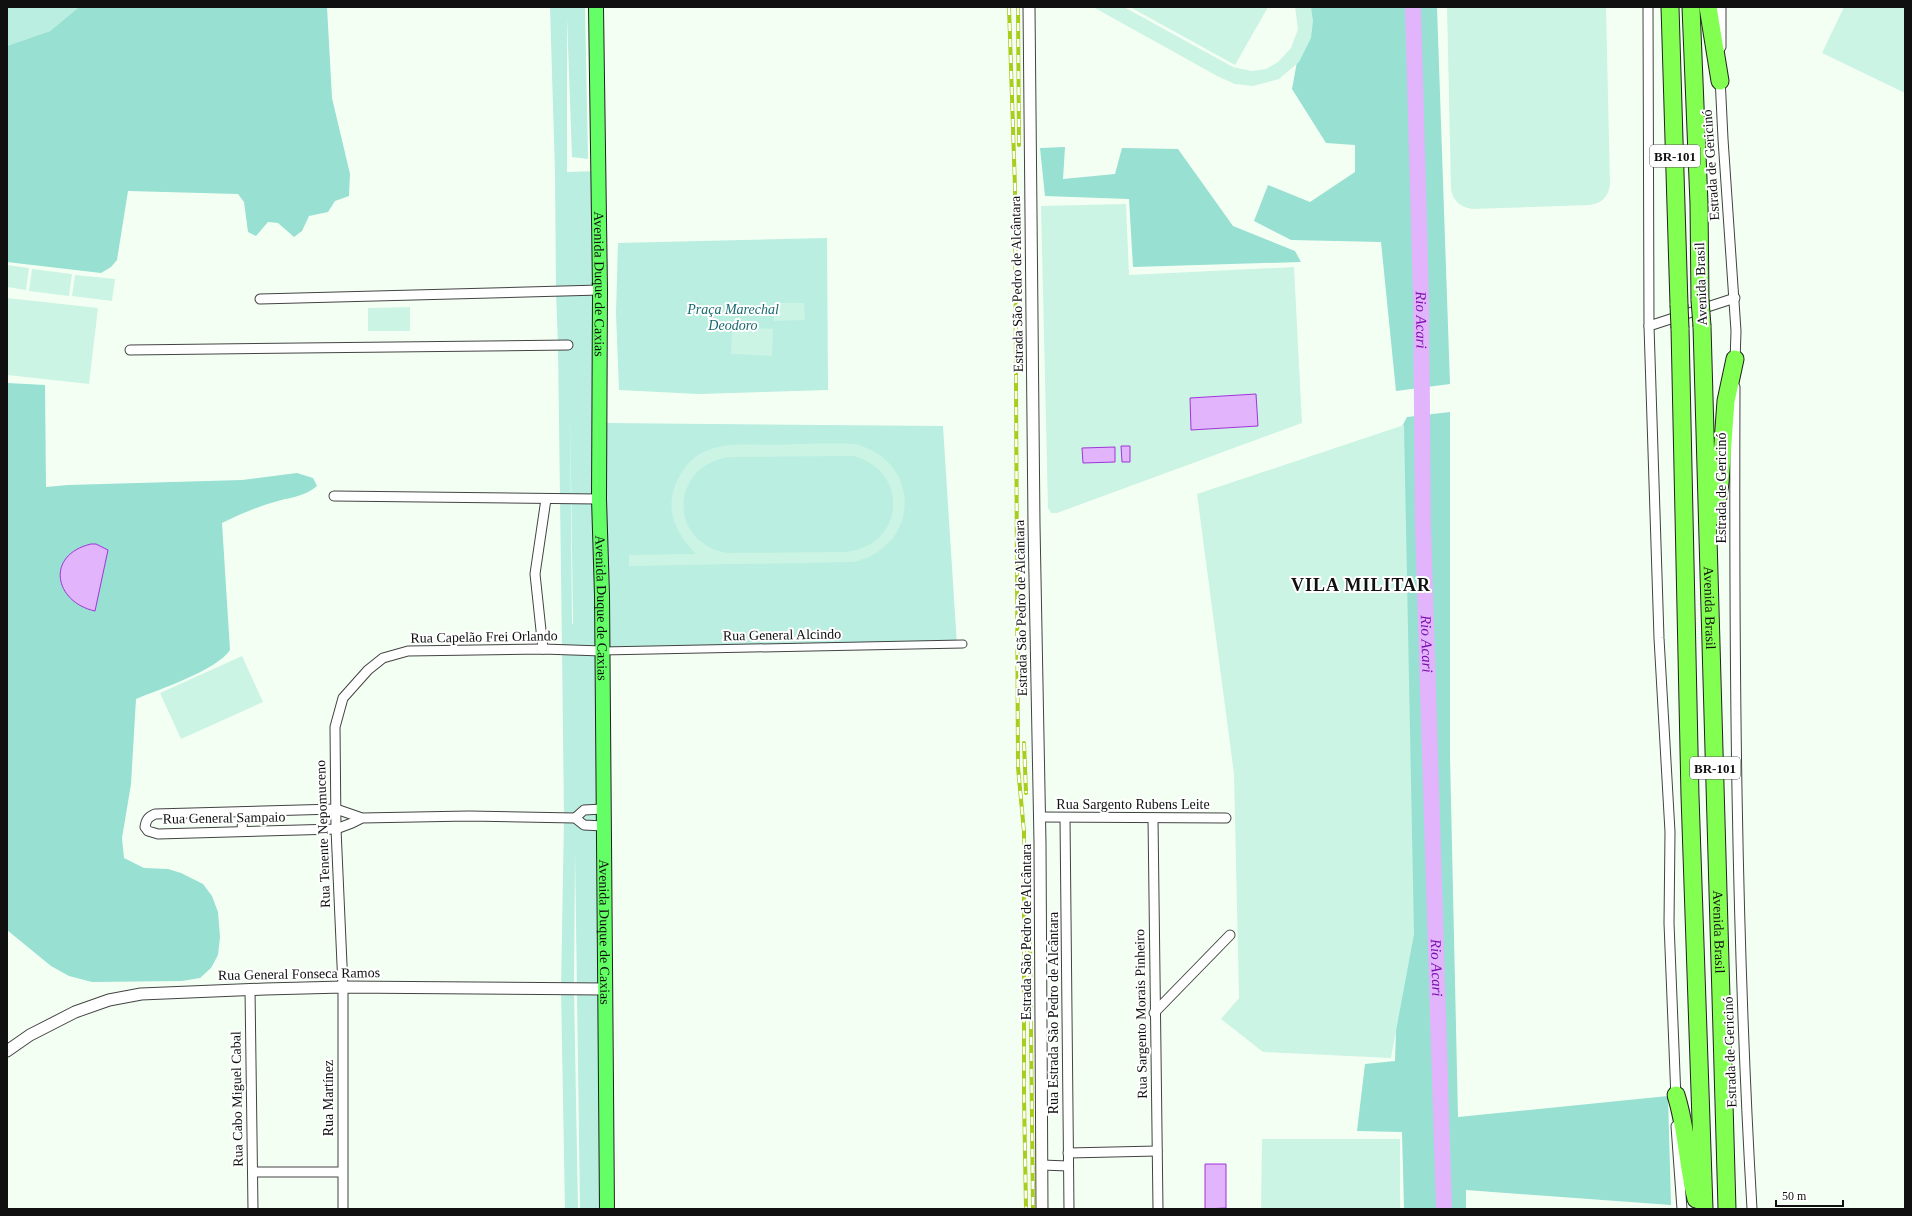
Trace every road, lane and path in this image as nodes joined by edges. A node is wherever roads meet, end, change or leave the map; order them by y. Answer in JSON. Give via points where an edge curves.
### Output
{"nodes":[{"id":1,"x":596,"y":7,"type":"edge"},
{"id":2,"x":1029,"y":7,"type":"edge"},
{"id":3,"x":1648,"y":7,"type":"edge"},
{"id":4,"x":1670,"y":7,"type":"edge"},
{"id":5,"x":1690,"y":7,"type":"edge"},
{"id":6,"x":1708,"y":7,"type":"edge"},
{"id":7,"x":1721,"y":7,"type":"edge"},
{"id":8,"x":1720,"y":81,"type":"junction"},
{"id":9,"x":600,"y":290,"type":"junction"},
{"id":10,"x":1735,"y":298,"type":"junction"},
{"id":11,"x":260,"y":299,"type":"dead end"},
{"id":12,"x":1649,"y":326,"type":"junction"},
{"id":13,"x":568,"y":345,"type":"dead end"},
{"id":14,"x":130,"y":350,"type":"dead end"},
{"id":15,"x":1735,"y":359,"type":"junction"},
{"id":16,"x":334,"y":496,"type":"dead end"},
{"id":17,"x":546,"y":499,"type":"junction"},
{"id":18,"x":599,"y":499,"type":"junction"},
{"id":19,"x":1708,"y":558,"type":"junction"},
{"id":20,"x":963,"y":644,"type":"dead end"},
{"id":21,"x":543,"y":649,"type":"junction"},
{"id":22,"x":602,"y":651,"type":"junction"},
{"id":23,"x":353,"y":685,"type":"joint"},
{"id":24,"x":603,"y":809,"type":"junction"},
{"id":25,"x":336,"y":810,"type":"junction"},
{"id":26,"x":243,"y":812,"type":"junction"},
{"id":27,"x":1040,"y":817,"type":"junction"},
{"id":28,"x":362,"y":818,"type":"junction"},
{"id":29,"x":575,"y":818,"type":"junction"},
{"id":30,"x":1066,"y":818,"type":"junction"},
{"id":31,"x":1152,"y":818,"type":"junction"},
{"id":32,"x":1226,"y":818,"type":"dead end"},
{"id":33,"x":603,"y":826,"type":"junction"},
{"id":34,"x":336,"y":829,"type":"junction"},
{"id":35,"x":242,"y":831,"type":"junction"},
{"id":36,"x":1230,"y":935,"type":"dead end"},
{"id":37,"x":343,"y":987,"type":"junction"},
{"id":38,"x":250,"y":989,"type":"junction"},
{"id":39,"x":604,"y":989,"type":"junction"},
{"id":40,"x":1154,"y":1013,"type":"junction"},
{"id":41,"x":7,"y":1050,"type":"edge"},
{"id":42,"x":1676,"y":1095,"type":"junction"},
{"id":43,"x":1157,"y":1151,"type":"junction"},
{"id":44,"x":1068,"y":1153,"type":"junction"},
{"id":45,"x":1042,"y":1165,"type":"junction"},
{"id":46,"x":1068,"y":1166,"type":"junction"},
{"id":47,"x":252,"y":1172,"type":"junction"},
{"id":48,"x":342,"y":1172,"type":"junction"},
{"id":49,"x":253,"y":1209,"type":"edge"},
{"id":50,"x":343,"y":1209,"type":"edge"},
{"id":51,"x":607,"y":1209,"type":"edge"},
{"id":52,"x":1042,"y":1209,"type":"edge"},
{"id":53,"x":1068,"y":1209,"type":"edge"},
{"id":54,"x":1158,"y":1209,"type":"edge"},
{"id":55,"x":1682,"y":1209,"type":"edge"},
{"id":56,"x":1699,"y":1209,"type":"edge"},
{"id":57,"x":1704,"y":1209,"type":"edge"},
{"id":58,"x":1727,"y":1209,"type":"edge"},
{"id":59,"x":1752,"y":1209,"type":"edge"}],
"edges":[{"from":1,"to":9,"type":"main road","name":"Avenida Duque de Caxias"},
{"from":2,"to":27,"type":"street","name":"Estrada São Pedro de Alcântara","via":[[1034,524]]},
{"from":3,"to":12,"type":"street"},
{"from":4,"to":57,"type":"highway","name":"Avenida Brasil","number":"BR-101","bridge":true},
{"from":5,"to":19,"type":"highway","name":"Avenida Brasil","number":"BR-101","bridge":true,"via":[[1699,204]]},
{"from":6,"to":8,"type":"highway"},
{"from":7,"to":8,"type":"street","name":"Estrada de Gericinó"},
{"from":8,"to":10,"type":"street","name":"Estrada de Gericinó"},
{"from":9,"to":11,"type":"street"},
{"from":9,"to":18,"type":"main road","name":"Avenida Duque de Caxias"},
{"from":10,"to":12,"type":"street"},
{"from":10,"to":15,"type":"street","name":"Estrada de Gericinó"},
{"from":12,"to":42,"type":"street","via":[[1670,832],[1669,923]]},
{"from":13,"to":14,"type":"street"},
{"from":15,"to":19,"type":"highway","via":[[1726,401],[1720,483]]},
{"from":15,"to":59,"type":"street","name":"Estrada de Gericinó","via":[[1736,768],[1741,993]]},
{"from":16,"to":17,"type":"street"},
{"from":17,"to":18,"type":"street"},
{"from":17,"to":21,"type":"street","via":[[535,574]]},
{"from":18,"to":22,"type":"main road","name":"Avenida Duque de Caxias"},
{"from":19,"to":58,"type":"highway","name":"Avenida Brasil","number":"BR-101"},
{"from":20,"to":22,"type":"street","name":"Rua General Alcindo"},
{"from":21,"to":22,"type":"street","name":"Rua Capelão Frei Orlando"},
{"from":21,"to":23,"type":"street","name":"Rua Capelão Frei Orlando","via":[[408,651],[383,658]]},
{"from":22,"to":24,"type":"main road","name":"Avenida Duque de Caxias"},
{"from":23,"to":25,"type":"street","name":"Rua Tenente Nepomuceno","via":[[343,698],[335,727]]},
{"from":24,"to":29,"type":"street","name":"Rua General Sampaio","via":[[584,810]]},
{"from":24,"to":33,"type":"main road","name":"Avenida Duque de Caxias"},
{"from":25,"to":26,"type":"street","name":"Rua General Sampaio"},
{"from":25,"to":28,"type":"street","name":"Rua General Sampaio"},
{"from":25,"to":34,"type":"street","name":"Rua Tenente Nepomuceno"},
{"from":26,"to":35,"type":"street"},
{"from":26,"to":35,"type":"street","name":"Rua General Sampaio","via":[[155,814],[146,821],[145,827],[148,831],[158,834]]},
{"from":27,"to":30,"type":"street","name":"Rua Sargento Rubens Leite"},
{"from":27,"to":45,"type":"street","name":"Estrada São Pedro de Alcântara"},
{"from":28,"to":29,"type":"street","name":"Rua General Sampaio"},
{"from":28,"to":34,"type":"street","name":"Rua General Sampaio"},
{"from":29,"to":33,"type":"street","name":"Rua General Sampaio","via":[[584,825]]},
{"from":30,"to":31,"type":"street","name":"Rua Sargento Rubens Leite"},
{"from":30,"to":44,"type":"street","name":"Rua Estrada São Pedro de Alcântara"},
{"from":31,"to":32,"type":"street","name":"Rua Sargento Rubens Leite"},
{"from":31,"to":40,"type":"street","name":"Rua Sargento Morais Pinheiro"},
{"from":33,"to":39,"type":"main road","name":"Avenida Duque de Caxias"},
{"from":34,"to":35,"type":"street","name":"Rua General Sampaio"},
{"from":34,"to":37,"type":"street","name":"Rua Tenente Nepomuceno"},
{"from":36,"to":40,"type":"street"},
{"from":37,"to":38,"type":"street","name":"Rua General Fonseca Ramos"},
{"from":37,"to":39,"type":"street","name":"Rua General Fonseca Ramos"},
{"from":37,"to":48,"type":"street","name":"Rua Martínez"},
{"from":38,"to":41,"type":"street","name":"Rua General Fonseca Ramos","via":[[141,994],[109,1000],[75,1012]]},
{"from":38,"to":47,"type":"street","name":"Rua Cabo Miguel Cabal"},
{"from":39,"to":51,"type":"main road","name":"Avenida Duque de Caxias"},
{"from":40,"to":43,"type":"street","name":"Rua Sargento Morais Pinheiro"},
{"from":42,"to":55,"type":"street"},
{"from":42,"to":56,"type":"highway","via":[[1682,1114],[1690,1173]]},
{"from":43,"to":44,"type":"street"},
{"from":43,"to":54,"type":"street","name":"Rua Sargento Morais Pinheiro"},
{"from":44,"to":46,"type":"street","name":"Rua Estrada São Pedro de Alcântara"},
{"from":45,"to":46,"type":"street"},
{"from":45,"to":52,"type":"street","name":"Estrada São Pedro de Alcântara"},
{"from":46,"to":53,"type":"street","name":"Rua Estrada São Pedro de Alcântara"},
{"from":47,"to":48,"type":"street"},
{"from":47,"to":49,"type":"street","name":"Rua Cabo Miguel Cabal"},
{"from":48,"to":50,"type":"street","name":"Rua Martínez"}]}
